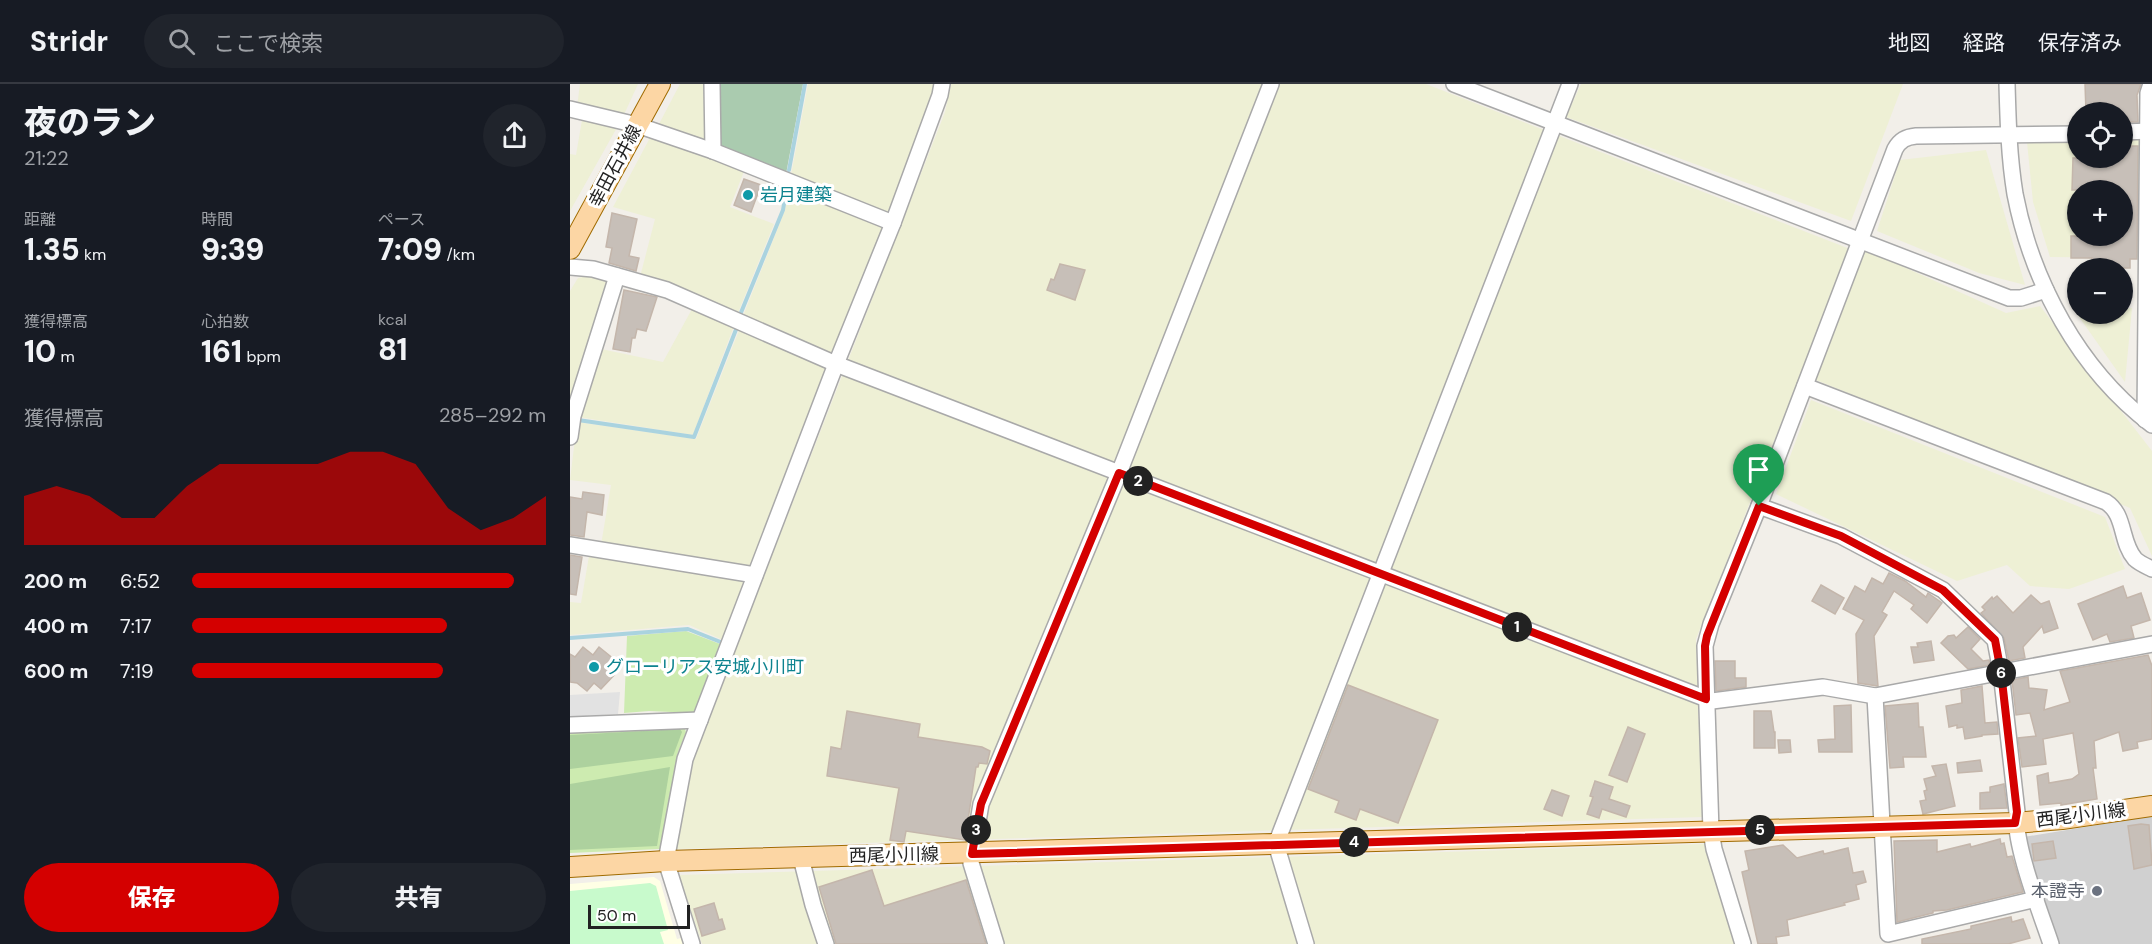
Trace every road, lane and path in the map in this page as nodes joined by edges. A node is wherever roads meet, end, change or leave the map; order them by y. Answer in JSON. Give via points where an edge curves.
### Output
{"nodes":[{"id":1,"x":660,"y":84,"type":"edge"},
{"id":2,"x":712,"y":84,"type":"edge"},
{"id":3,"x":942,"y":84,"type":"edge"},
{"id":4,"x":1271,"y":84,"type":"edge"},
{"id":5,"x":1454,"y":84,"type":"edge"},
{"id":6,"x":1570,"y":84,"type":"edge"},
{"id":7,"x":2007,"y":84,"type":"edge"},
{"id":8,"x":2151,"y":84,"type":"edge"},
{"id":9,"x":570,"y":109,"type":"edge"},
{"id":10,"x":1556,"y":123,"type":"junction"},
{"id":11,"x":637,"y":125,"type":"junction"},
{"id":12,"x":2150,"y":131,"type":"edge"},
{"id":13,"x":2133,"y":132,"type":"edge"},
{"id":14,"x":2009,"y":134,"type":"junction"},
{"id":15,"x":2067,"y":134,"type":"edge"},
{"id":16,"x":713,"y":151,"type":"junction"},
{"id":17,"x":893,"y":223,"type":"junction"},
{"id":18,"x":1861,"y":240,"type":"junction"},
{"id":19,"x":570,"y":249,"type":"edge"},
{"id":20,"x":570,"y":267,"type":"edge"},
{"id":21,"x":617,"y":276,"type":"junction"},
{"id":22,"x":2046,"y":290,"type":"junction"},
{"id":23,"x":836,"y":364,"type":"junction"},
{"id":24,"x":1805,"y":386,"type":"junction"},
{"id":25,"x":2149,"y":423,"type":"edge"},
{"id":26,"x":570,"y":437,"type":"edge"},
{"id":27,"x":1119,"y":473,"type":"junction"},
{"id":28,"x":1759,"y":506,"type":"junction"},
{"id":29,"x":570,"y":545,"type":"edge"},
{"id":30,"x":2152,"y":569,"type":"edge"},
{"id":31,"x":1379,"y":574,"type":"junction"},
{"id":32,"x":755,"y":575,"type":"junction"},
{"id":33,"x":2152,"y":644,"type":"edge"},
{"id":34,"x":2001,"y":672,"type":"junction"},
{"id":35,"x":1875,"y":696,"type":"junction"},
{"id":36,"x":1706,"y":699,"type":"junction"},
{"id":37,"x":700,"y":720,"type":"junction"},
{"id":38,"x":570,"y":725,"type":"edge"},
{"id":39,"x":2152,"y":806,"type":"edge"},
{"id":40,"x":2015,"y":823,"type":"junction"},
{"id":41,"x":1881,"y":827,"type":"junction"},
{"id":42,"x":1711,"y":831,"type":"junction"},
{"id":43,"x":1276,"y":844,"type":"junction"},
{"id":44,"x":972,"y":854,"type":"junction"},
{"id":45,"x":801,"y":858,"type":"junction"},
{"id":46,"x":666,"y":861,"type":"junction"},
{"id":47,"x":570,"y":867,"type":"edge"},
{"id":48,"x":2036,"y":899,"type":"junction"},
{"id":49,"x":1888,"y":939,"type":"edge"},
{"id":50,"x":692,"y":944,"type":"edge"},
{"id":51,"x":826,"y":944,"type":"edge"},
{"id":52,"x":996,"y":944,"type":"edge"},
{"id":53,"x":1306,"y":944,"type":"edge"},
{"id":54,"x":1743,"y":944,"type":"edge"},
{"id":55,"x":2050,"y":944,"type":"edge"}],
"edges":[{"from":1,"to":11,"type":"main road","name":"幸田石井線"},
{"from":2,"to":16,"type":"street"},
{"from":3,"to":17,"type":"street"},
{"from":4,"to":27,"type":"street"},
{"from":5,"to":10,"type":"street"},
{"from":6,"to":10,"type":"street"},
{"from":7,"to":14,"type":"street"},
{"from":8,"to":12,"type":"street"},
{"from":9,"to":11,"type":"street"},
{"from":10,"to":18,"type":"street"},
{"from":10,"to":31,"type":"street"},
{"from":11,"to":16,"type":"street"},
{"from":11,"to":19,"type":"main road","name":"幸田石井線"},
{"from":12,"to":13,"type":"street"},
{"from":12,"to":25,"type":"street"},
{"from":14,"to":15,"type":"street"},
{"from":14,"to":18,"type":"street","via":[[1916,136],[1899,142]]},
{"from":14,"to":22,"type":"street","via":[[2019,210]]},
{"from":16,"to":17,"type":"street"},
{"from":17,"to":23,"type":"street"},
{"from":18,"to":22,"type":"street","via":[[2009,298]]},
{"from":18,"to":24,"type":"street"},
{"from":20,"to":21,"type":"street"},
{"from":21,"to":23,"type":"street","via":[[667,290]]},
{"from":21,"to":26,"type":"street","via":[[573,416]]},
{"from":22,"to":25,"type":"street","via":[[2074,340],[2098,372]]},
{"from":23,"to":27,"type":"street"},
{"from":23,"to":32,"type":"street"},
{"from":24,"to":28,"type":"street"},
{"from":24,"to":30,"type":"street","via":[[2106,502],[2117,513],[2136,561]]},
{"from":27,"to":31,"type":"street"},
{"from":27,"to":44,"type":"street","via":[[981,804]]},
{"from":28,"to":34,"type":"street","via":[[1841,536],[1943,590],[1995,640]]},
{"from":28,"to":36,"type":"street","via":[[1707,636]]},
{"from":29,"to":32,"type":"street"},
{"from":31,"to":36,"type":"street"},
{"from":31,"to":43,"type":"street"},
{"from":32,"to":37,"type":"street"},
{"from":33,"to":34,"type":"street"},
{"from":34,"to":35,"type":"street"},
{"from":34,"to":40,"type":"street","via":[[2017,812]]},
{"from":35,"to":36,"type":"street","via":[[1823,687]]},
{"from":35,"to":41,"type":"street"},
{"from":36,"to":42,"type":"street"},
{"from":37,"to":38,"type":"street"},
{"from":37,"to":46,"type":"street","via":[[685,759]]},
{"from":39,"to":40,"type":"main road","name":"西尾小川線"},
{"from":40,"to":41,"type":"main road","name":"西尾小川線"},
{"from":40,"to":48,"type":"street"},
{"from":41,"to":42,"type":"main road","name":"西尾小川線"},
{"from":41,"to":49,"type":"street"},
{"from":42,"to":43,"type":"main road","name":"西尾小川線"},
{"from":42,"to":54,"type":"street"},
{"from":43,"to":44,"type":"main road","name":"西尾小川線"},
{"from":43,"to":53,"type":"street"},
{"from":44,"to":45,"type":"main road","name":"西尾小川線"},
{"from":44,"to":52,"type":"street","via":[[971,862]]},
{"from":45,"to":46,"type":"main road","name":"西尾小川線"},
{"from":45,"to":51,"type":"street"},
{"from":46,"to":47,"type":"main road","name":"西尾小川線"},
{"from":46,"to":50,"type":"street"},
{"from":48,"to":49,"type":"street"},
{"from":48,"to":55,"type":"street"}]}
